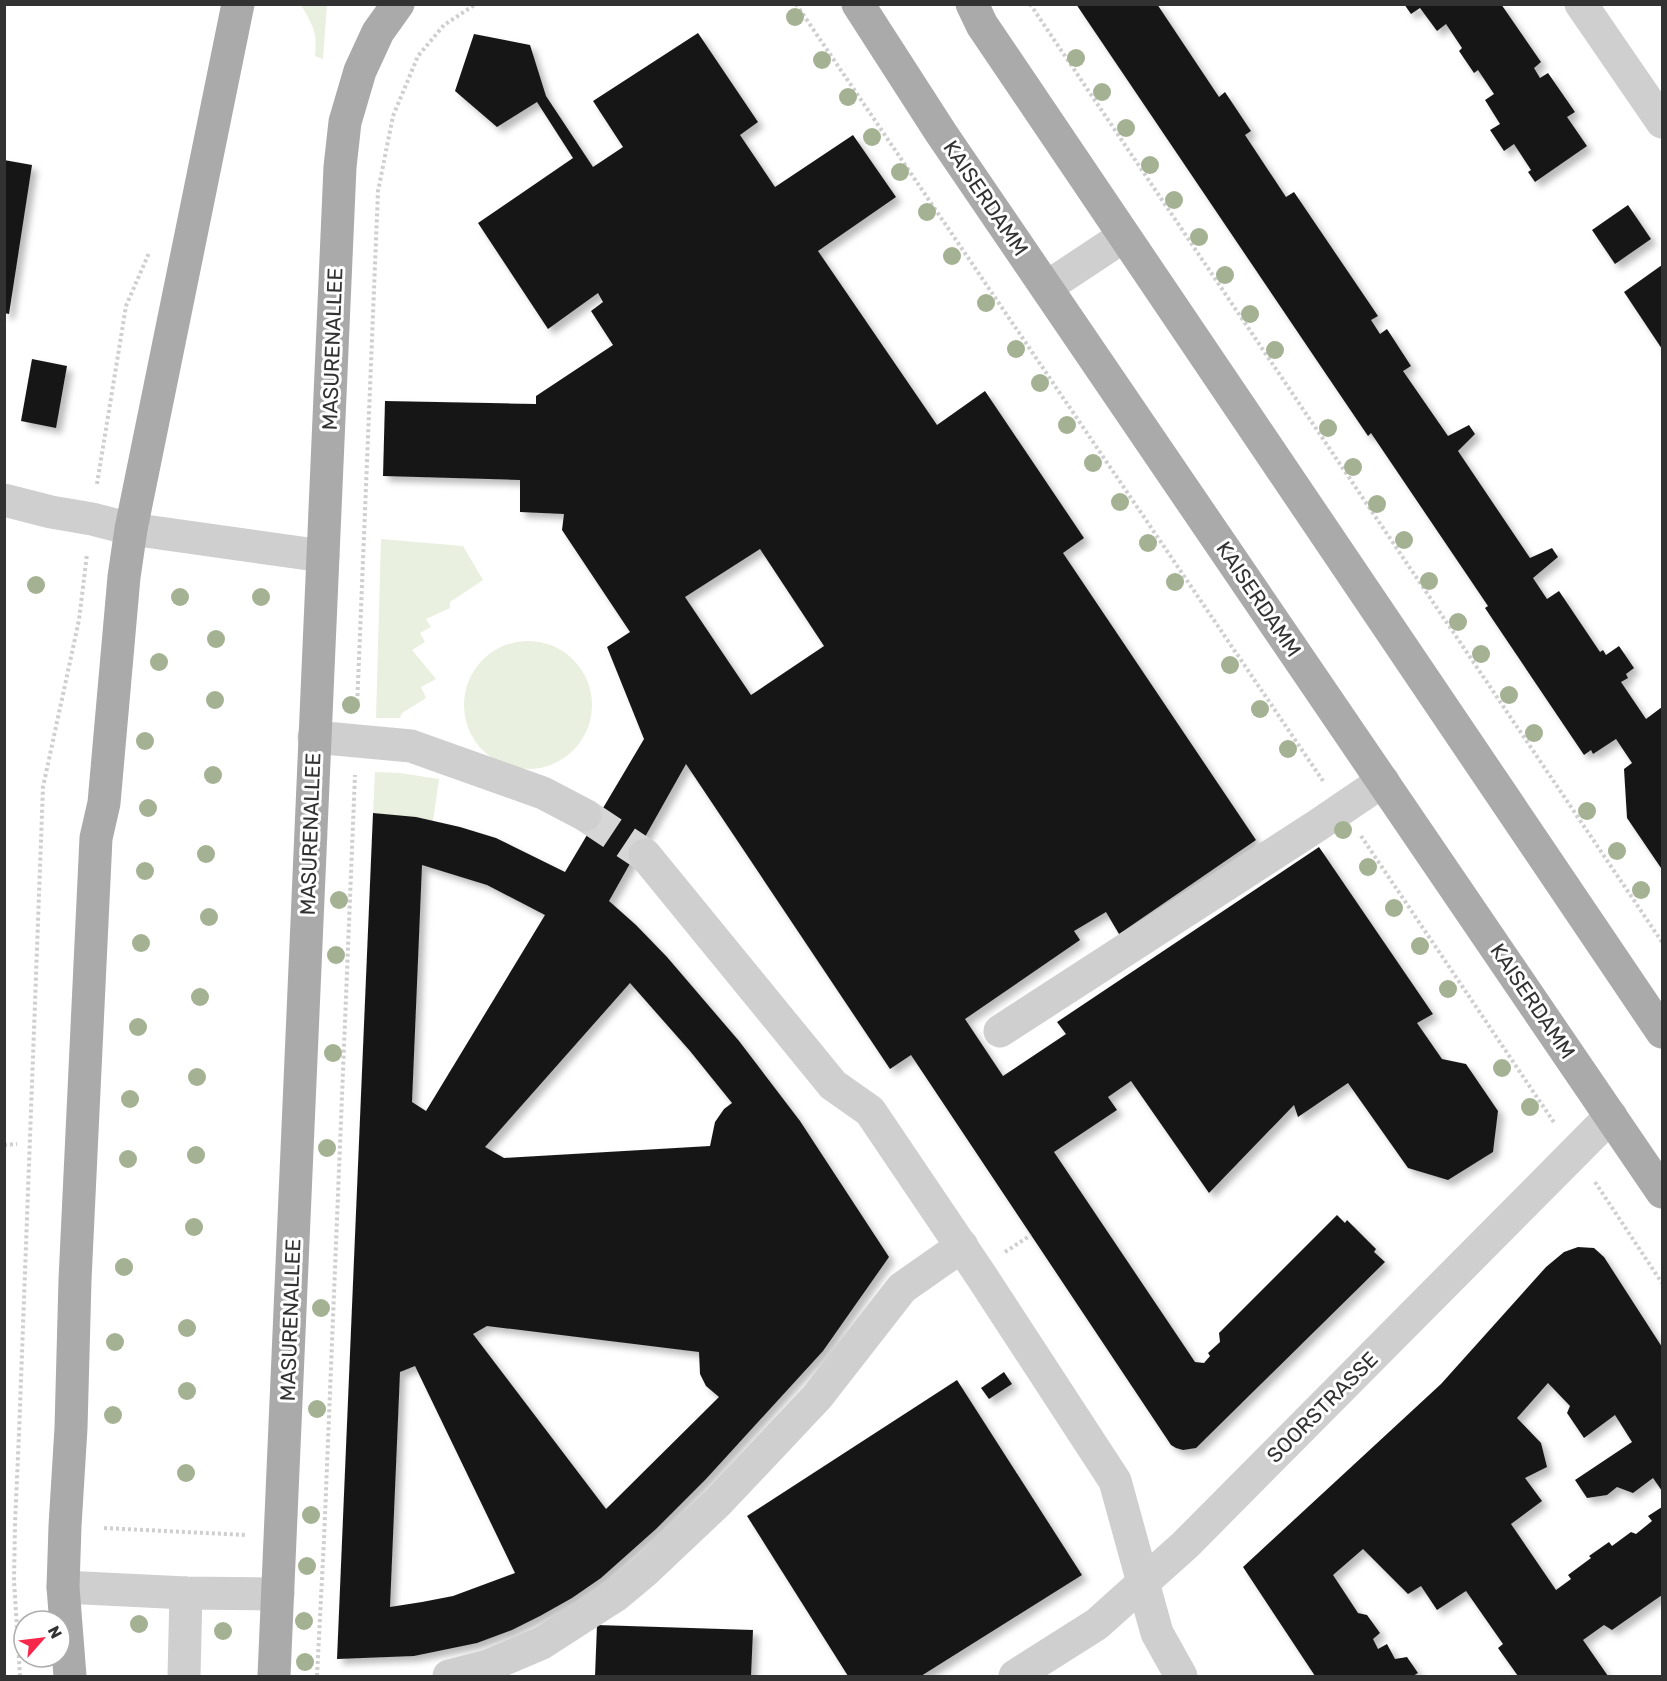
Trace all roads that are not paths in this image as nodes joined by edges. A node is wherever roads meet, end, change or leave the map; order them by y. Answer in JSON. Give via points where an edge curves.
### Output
{"nodes":[{"id":1,"x":238,"y":4,"type":"edge"},
{"id":2,"x":398,"y":4,"type":"edge"},
{"id":3,"x":858,"y":4,"type":"edge"},
{"id":4,"x":972,"y":4,"type":"edge"},
{"id":5,"x":1581,"y":4,"type":"edge"},
{"id":6,"x":1662,"y":122,"type":"edge"},
{"id":7,"x":1124,"y":236,"type":"junction"},
{"id":8,"x":1047,"y":287,"type":"junction"},
{"id":9,"x":4,"y":500,"type":"edge"},
{"id":10,"x":131,"y":529,"type":"junction"},
{"id":11,"x":323,"y":556,"type":"junction"},
{"id":12,"x":314,"y":737,"type":"junction"},
{"id":13,"x":1383,"y":781,"type":"junction"},
{"id":14,"x":585,"y":815,"type":"tunnel mouth"},
{"id":15,"x":645,"y":855,"type":"tunnel mouth"},
{"id":16,"x":1000,"y":1031,"type":"dead end"},
{"id":17,"x":1662,"y":1032,"type":"edge"},
{"id":18,"x":1611,"y":1116,"type":"junction"},
{"id":19,"x":1662,"y":1192,"type":"edge"},
{"id":20,"x":962,"y":1246,"type":"junction"},
{"id":21,"x":1142,"y":1584,"type":"junction"},
{"id":22,"x":63,"y":1587,"type":"junction"},
{"id":23,"x":186,"y":1593,"type":"junction"},
{"id":24,"x":278,"y":1594,"type":"junction"},
{"id":25,"x":70,"y":1677,"type":"edge"},
{"id":26,"x":184,"y":1677,"type":"edge"},
{"id":27,"x":274,"y":1677,"type":"edge"},
{"id":28,"x":449,"y":1677,"type":"edge"},
{"id":29,"x":1015,"y":1677,"type":"edge"},
{"id":30,"x":1180,"y":1677,"type":"edge"}],
"edges":[{"from":1,"to":10,"type":"main road"},
{"from":2,"to":11,"type":"main road","name":"MASURENALLEE","via":[[378,32],[360,71],[345,122]]},
{"from":3,"to":8,"type":"main road","name":"KAISERDAMM"},
{"from":4,"to":7,"type":"main road","via":[[982,25]]},
{"from":5,"to":6,"type":"street"},
{"from":7,"to":8,"type":"street"},
{"from":7,"to":17,"type":"main road"},
{"from":8,"to":13,"type":"main road","name":"KAISERDAMM"},
{"from":9,"to":10,"type":"street"},
{"from":10,"to":11,"type":"street"},
{"from":10,"to":22,"type":"main road","via":[[104,803],[96,838]]},
{"from":11,"to":12,"type":"main road","name":"MASURENALLEE"},
{"from":12,"to":14,"type":"street","via":[[411,746],[543,793]]},
{"from":12,"to":24,"type":"main road","name":"MASURENALLEE"},
{"from":13,"to":16,"type":"street"},
{"from":13,"to":18,"type":"main road","name":"KAISERDAMM"},
{"from":15,"to":20,"type":"street","via":[[833,1085],[870,1111]]},
{"from":18,"to":19,"type":"main road","name":"KAISERDAMM"},
{"from":18,"to":21,"type":"street","name":"SOORSTRASSE"},
{"from":20,"to":21,"type":"street","via":[[1115,1481]]},
{"from":20,"to":28,"type":"street","via":[[902,1288],[817,1397],[718,1502],[645,1571],[615,1596],[542,1643],[488,1666]]},
{"from":21,"to":29,"type":"street","name":"SOORSTRASSE","via":[[1097,1624]]},
{"from":21,"to":30,"type":"street","via":[[1156,1633]]},
{"from":22,"to":23,"type":"street"},
{"from":22,"to":25,"type":"main road"},
{"from":23,"to":24,"type":"street"},
{"from":23,"to":26,"type":"street"},
{"from":24,"to":27,"type":"main road","name":"MASURENALLEE"}]}
